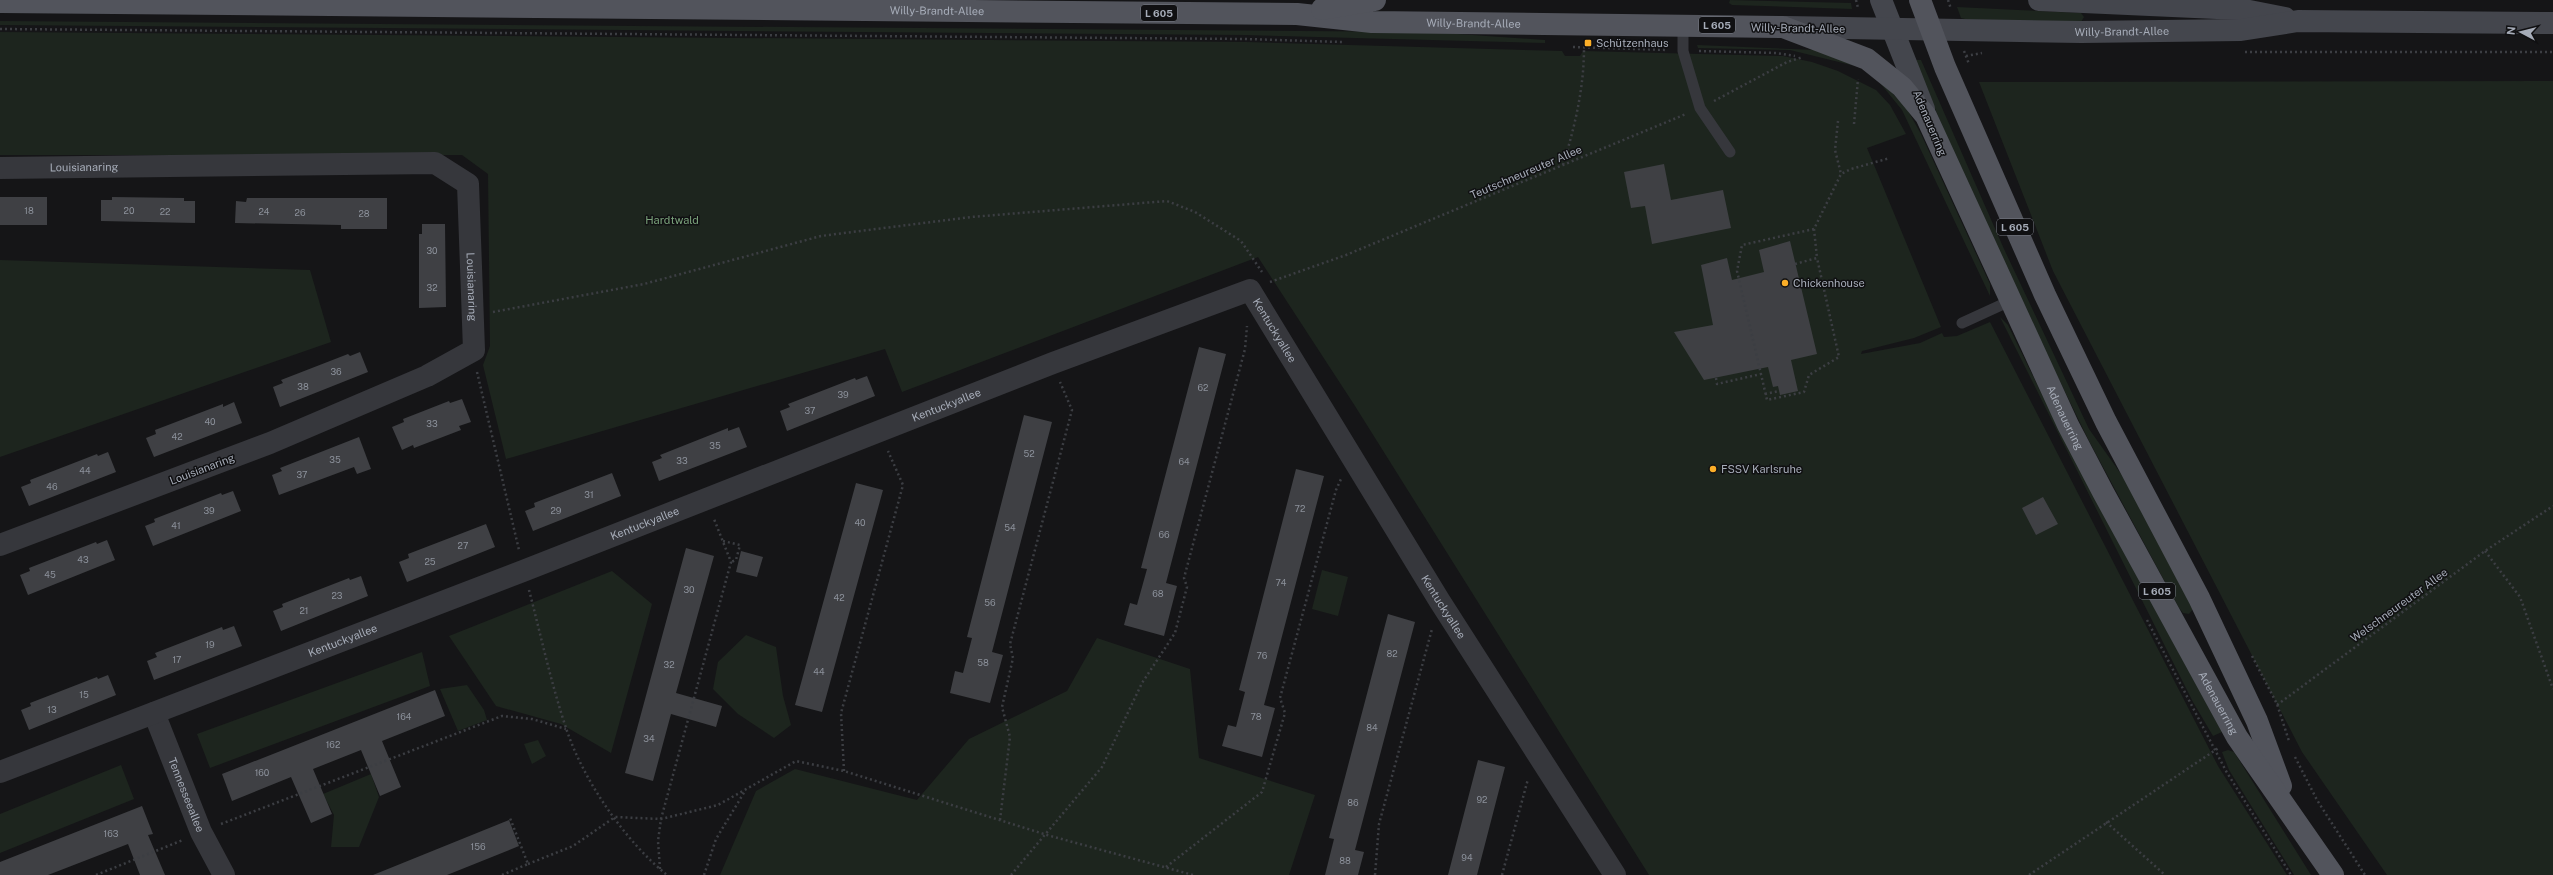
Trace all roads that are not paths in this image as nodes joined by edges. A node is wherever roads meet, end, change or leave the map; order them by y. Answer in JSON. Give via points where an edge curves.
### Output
{"nodes":[{"id":1,"x":1375,"y":0,"type":"edge"},
{"id":2,"x":1881,"y":0,"type":"edge"},
{"id":3,"x":1920,"y":0,"type":"edge"},
{"id":4,"x":2040,"y":0,"type":"edge"},
{"id":5,"x":0,"y":2,"type":"edge"},
{"id":6,"x":1297,"y":14,"type":"junction"},
{"id":7,"x":2298,"y":20,"type":"junction"},
{"id":8,"x":2553,"y":23,"type":"edge"},
{"id":9,"x":1683,"y":24,"type":"junction"},
{"id":10,"x":1783,"y":27,"type":"junction"},
{"id":11,"x":1892,"y":30,"type":"junction"},
{"id":12,"x":1931,"y":30,"type":"junction"},
{"id":13,"x":1926,"y":116,"type":"junction"},
{"id":14,"x":1730,"y":152,"type":"dead end"},
{"id":15,"x":0,"y":168,"type":"edge"},
{"id":16,"x":2010,"y":301,"type":"junction"},
{"id":17,"x":1962,"y":323,"type":"dead end"},
{"id":18,"x":0,"y":545,"type":"edge"},
{"id":19,"x":154,"y":713,"type":"junction"},
{"id":20,"x":0,"y":772,"type":"edge"},
{"id":21,"x":2292,"y":813,"type":"junction"},
{"id":22,"x":224,"y":875,"type":"edge"},
{"id":23,"x":1615,"y":875,"type":"edge"},
{"id":24,"x":2333,"y":875,"type":"edge"}],
"edges":[{"from":1,"to":6,"type":"main road","name":"Willy-Brandt-Allee","number":"L 605"},
{"from":2,"to":11,"type":"main road","name":"Adenauerring"},
{"from":3,"to":12,"type":"main road","name":"Adenauerring","number":"L 605"},
{"from":4,"to":7,"type":"main road","name":"Willy-Brandt-Allee","via":[[2240,9]]},
{"from":5,"to":6,"type":"main road","name":"Willy-Brandt-Allee","number":"L 605"},
{"from":6,"to":9,"type":"main road","name":"Willy-Brandt-Allee","number":"L 605","via":[[1372,22]]},
{"from":7,"to":8,"type":"main road","name":"Willy-Brandt-Allee"},
{"from":7,"to":12,"type":"main road","name":"Willy-Brandt-Allee","via":[[2241,30]]},
{"from":9,"to":10,"type":"main road","name":"Willy-Brandt-Allee","number":"L 605"},
{"from":9,"to":14,"type":"lane","via":[[1683,51],[1700,108]]},
{"from":10,"to":11,"type":"main road","name":"Willy-Brandt-Allee","number":"L 605"},
{"from":10,"to":13,"type":"main road","via":[[1862,56],[1891,76]]},
{"from":11,"to":12,"type":"main road","name":"Willy-Brandt-Allee"},
{"from":11,"to":13,"type":"main road","name":"Adenauerring","number":"L 605"},
{"from":12,"to":21,"type":"main road","name":"Adenauerring","number":"L 605","via":[[1965,115],[2045,296],[2106,422],[2199,598],[2257,720]]},
{"from":13,"to":16,"type":"main road","name":"Adenauerring","number":"L 605"},
{"from":15,"to":18,"type":"street","name":"Louisianaring","via":[[435,163],[468,184],[474,350],[427,376],[270,443]]},
{"from":16,"to":17,"type":"lane"},
{"from":16,"to":21,"type":"main road","name":"Adenauerring","number":"L 605","via":[[2068,425],[2236,737]]},
{"from":19,"to":20,"type":"street","name":"Kentuckyallee"},
{"from":19,"to":22,"type":"street","name":"Tennesseeallee","via":[[201,832]]},
{"from":19,"to":23,"type":"street","name":"Kentuckyallee","via":[[1053,363],[1260,286],[1352,458],[1439,600]]},
{"from":21,"to":24,"type":"main road","name":"Adenauerring","number":"L 605"}]}
